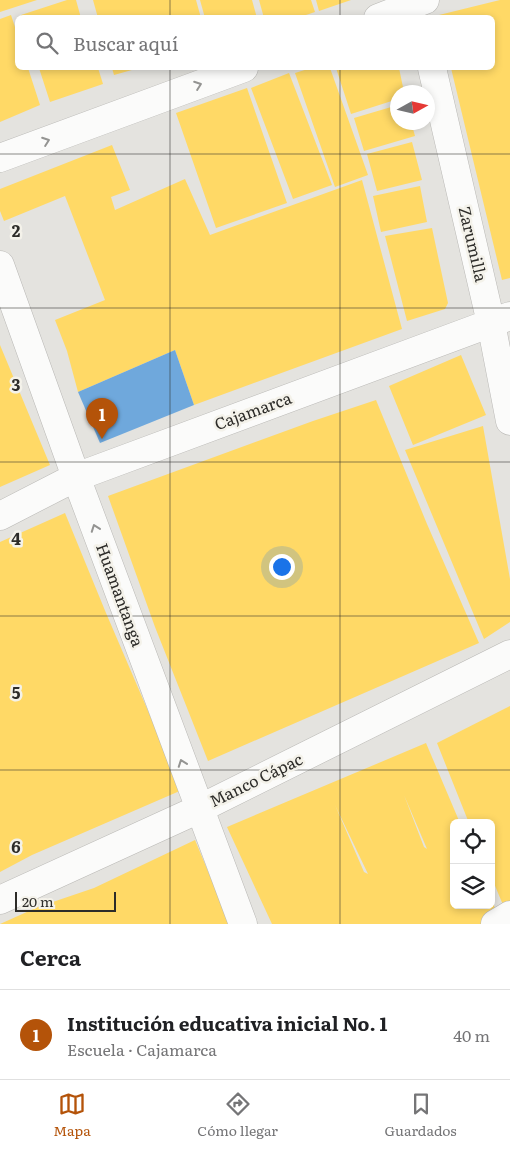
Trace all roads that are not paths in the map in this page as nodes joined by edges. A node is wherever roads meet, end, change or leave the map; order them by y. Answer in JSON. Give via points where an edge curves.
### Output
{"nodes":[{"id":1,"x":419,"y":5,"type":"edge"},
{"id":2,"x":387,"y":15,"type":"edge"},
{"id":3,"x":239,"y":70,"type":"edge"},
{"id":4,"x":433,"y":70,"type":"edge"},
{"id":5,"x":0,"y":158,"type":"edge"},
{"id":6,"x":0,"y":265,"type":"edge"},
{"id":7,"x":501,"y":319,"type":"edge"},
{"id":8,"x":510,"y":421,"type":"edge"},
{"id":9,"x":76,"y":477,"type":"junction"},
{"id":10,"x":0,"y":516,"type":"edge"},
{"id":11,"x":510,"y":654,"type":"edge"},
{"id":12,"x":199,"y":809,"type":"junction"},
{"id":13,"x":0,"y":900,"type":"edge"},
{"id":14,"x":510,"y":915,"type":"edge"},
{"id":15,"x":243,"y":924,"type":"edge"},
{"id":16,"x":495,"y":924,"type":"edge"}],
"edges":[{"from":1,"to":2,"type":"street"},
{"from":5,"to":3,"type":"street","one_way":true},
{"from":4,"to":7,"type":"street","name":"Zarumilla"},
{"from":6,"to":9,"type":"street","name":"Huamantanga"},
{"from":7,"to":8,"type":"street","name":"Zarumilla"},
{"from":7,"to":9,"type":"street","name":"Cajamarca"},
{"from":9,"to":10,"type":"street","name":"Cajamarca"},
{"from":12,"to":9,"type":"street","name":"Huamantanga","one_way":true},
{"from":11,"to":12,"type":"street","name":"Manco Cápac"},
{"from":12,"to":13,"type":"street","name":"Manco Cápac"},
{"from":12,"to":15,"type":"street","name":"Huamantanga"},
{"from":14,"to":16,"type":"street"}]}
